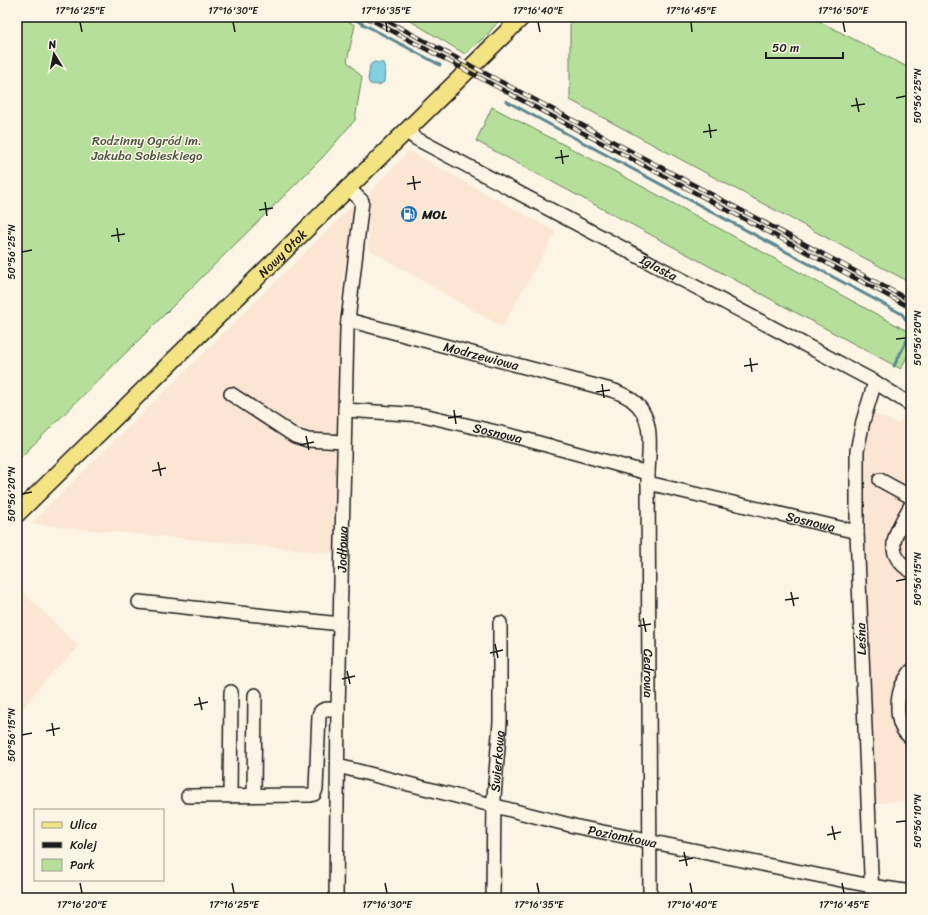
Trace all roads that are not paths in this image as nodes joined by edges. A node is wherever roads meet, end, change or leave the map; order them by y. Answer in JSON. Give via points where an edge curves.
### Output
{"nodes":[{"id":1,"x":522,"y":17,"type":"edge"},
{"id":2,"x":406,"y":130,"type":"junction"},
{"id":3,"x":347,"y":187,"type":"junction"},
{"id":4,"x":348,"y":320,"type":"junction"},
{"id":5,"x":875,"y":382,"type":"junction"},
{"id":6,"x":615,"y":391,"type":"joint"},
{"id":7,"x":231,"y":394,"type":"dead end"},
{"id":8,"x":911,"y":405,"type":"edge"},
{"id":9,"x":345,"y":410,"type":"junction"},
{"id":10,"x":98,"y":434,"type":"junction"},
{"id":11,"x":344,"y":442,"type":"junction"},
{"id":12,"x":648,"y":478,"type":"junction"},
{"id":13,"x":880,"y":480,"type":"dead end"},
{"id":14,"x":911,"y":497,"type":"edge"},
{"id":15,"x":17,"y":503,"type":"edge"},
{"id":16,"x":911,"y":505,"type":"edge"},
{"id":17,"x":17,"y":514,"type":"edge"},
{"id":18,"x":857,"y":532,"type":"junction"},
{"id":19,"x":911,"y":571,"type":"edge"},
{"id":20,"x":139,"y":602,"type":"dead end"},
{"id":21,"x":500,"y":623,"type":"dead end"},
{"id":22,"x":340,"y":624,"type":"junction"},
{"id":23,"x":911,"y":671,"type":"edge"},
{"id":24,"x":231,"y":692,"type":"dead end"},
{"id":25,"x":255,"y":695,"type":"dead end"},
{"id":26,"x":338,"y":710,"type":"junction"},
{"id":27,"x":911,"y":738,"type":"edge"},
{"id":28,"x":338,"y":766,"type":"junction"},
{"id":29,"x":188,"y":796,"type":"dead end"},
{"id":30,"x":230,"y":796,"type":"junction"},
{"id":31,"x":254,"y":796,"type":"junction"},
{"id":32,"x":494,"y":806,"type":"junction"},
{"id":33,"x":649,"y":841,"type":"junction"},
{"id":34,"x":871,"y":892,"type":"edge"},
{"id":35,"x":911,"y":892,"type":"edge"},
{"id":36,"x":336,"y":898,"type":"edge"},
{"id":37,"x":494,"y":898,"type":"edge"},
{"id":38,"x":650,"y":898,"type":"edge"}],
"edges":[{"from":1,"to":2,"type":"main road","name":"Nowy Otok"},
{"from":2,"to":3,"type":"main road","name":"Nowy Otok"},
{"from":2,"to":5,"type":"street","name":"Iglasta","via":[[415,138]]},
{"from":3,"to":4,"type":"street","name":"Jodłowa","via":[[362,200]]},
{"from":3,"to":10,"type":"main road","name":"Nowy Otok","via":[[224,318]]},
{"from":4,"to":6,"type":"street","name":"Modrzewiowa"},
{"from":4,"to":9,"type":"street","name":"Jodłowa"},
{"from":5,"to":8,"type":"street","name":"Iglasta"},
{"from":5,"to":18,"type":"street","name":"Leśna","via":[[857,451]]},
{"from":6,"to":12,"type":"street","name":"Cedrowa","via":[[632,400],[644,412],[649,435]]},
{"from":7,"to":11,"type":"street","via":[[295,436],[308,440]]},
{"from":9,"to":11,"type":"street","name":"Jodłowa"},
{"from":9,"to":12,"type":"street","name":"Sosnowa","via":[[423,415],[517,437]]},
{"from":10,"to":15,"type":"main road","name":"Nowy Otok","via":[[54,467]]},
{"from":10,"to":17,"type":"main road","name":"Nowy Otok"},
{"from":11,"to":22,"type":"street","name":"Jodłowa"},
{"from":12,"to":18,"type":"street","name":"Sosnowa"},
{"from":12,"to":33,"type":"street","name":"Cedrowa"},
{"from":13,"to":14,"type":"street"},
{"from":16,"to":19,"type":"street","via":[[894,536],[893,548],[901,564]]},
{"from":18,"to":34,"type":"street","name":"Leśna"},
{"from":20,"to":22,"type":"street"},
{"from":21,"to":32,"type":"street","name":"Świerkowa","via":[[500,722]]},
{"from":22,"to":26,"type":"street","name":"Jodłowa"},
{"from":23,"to":27,"type":"street","via":[[902,687],[898,706],[901,726]]},
{"from":24,"to":30,"type":"street"},
{"from":25,"to":31,"type":"street"},
{"from":26,"to":28,"type":"street","name":"Jodłowa"},
{"from":26,"to":31,"type":"street","via":[[323,710],[318,714],[314,794]]},
{"from":28,"to":32,"type":"street","name":"Poziomkowa"},
{"from":28,"to":36,"type":"street","name":"Jodłowa"},
{"from":29,"to":30,"type":"street"},
{"from":30,"to":31,"type":"street"},
{"from":32,"to":33,"type":"street","name":"Poziomkowa"},
{"from":32,"to":37,"type":"street","name":"Świerkowa"},
{"from":33,"to":34,"type":"street","name":"Poziomkowa"},
{"from":33,"to":38,"type":"street","name":"Cedrowa"},
{"from":34,"to":35,"type":"street","name":"Poziomkowa"}]}
